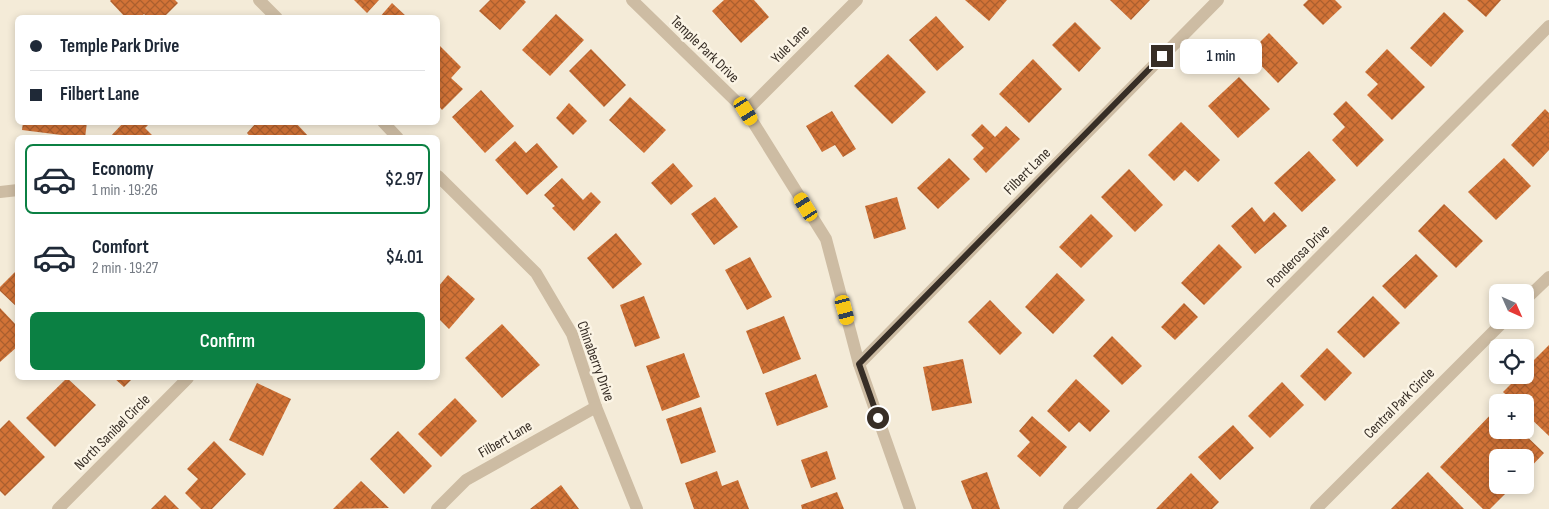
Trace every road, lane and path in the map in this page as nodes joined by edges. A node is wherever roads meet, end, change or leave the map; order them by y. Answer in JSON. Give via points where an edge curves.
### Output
{"nodes":[{"id":1,"x":259,"y":0,"type":"edge"},
{"id":2,"x":632,"y":0,"type":"edge"},
{"id":3,"x":857,"y":0,"type":"edge"},
{"id":4,"x":1218,"y":0,"type":"edge"},
{"id":5,"x":273,"y":15,"type":"edge"},
{"id":6,"x":1549,"y":26,"type":"edge"},
{"id":7,"x":746,"y":111,"type":"junction"},
{"id":8,"x":386,"y":125,"type":"edge"},
{"id":9,"x":395,"y":135,"type":"edge"},
{"id":10,"x":440,"y":178,"type":"edge"},
{"id":11,"x":15,"y":190,"type":"edge"},
{"id":12,"x":0,"y":192,"type":"edge"},
{"id":13,"x":1549,"y":276,"type":"edge"},
{"id":14,"x":1534,"y":291,"type":"edge"},
{"id":15,"x":1497,"y":329,"type":"edge"},
{"id":16,"x":859,"y":364,"type":"junction"},
{"id":17,"x":186,"y":380,"type":"edge"},
{"id":18,"x":596,"y":407,"type":"junction"},
{"id":19,"x":58,"y":509,"type":"edge"},
{"id":20,"x":437,"y":509,"type":"edge"},
{"id":21,"x":636,"y":509,"type":"edge"},
{"id":22,"x":910,"y":509,"type":"edge"},
{"id":23,"x":1069,"y":509,"type":"edge"},
{"id":24,"x":1316,"y":509,"type":"edge"}],
"edges":[{"from":1,"to":5,"type":"street"},
{"from":2,"to":7,"type":"street","name":"Temple Park Drive"},
{"from":3,"to":7,"type":"street","name":"Yule Lane"},
{"from":4,"to":16,"type":"street","name":"Filbert Lane"},
{"from":6,"to":23,"type":"street","name":"Ponderosa Drive"},
{"from":7,"to":16,"type":"street","name":"Temple Park Drive","via":[[826,239]]},
{"from":8,"to":9,"type":"street"},
{"from":10,"to":18,"type":"street","name":"Chinaberry Drive","via":[[536,273],[572,334]]},
{"from":11,"to":12,"type":"street"},
{"from":13,"to":14,"type":"street"},
{"from":15,"to":24,"type":"street","name":"Central Park Circle"},
{"from":16,"to":22,"type":"street","name":"Temple Park Drive"},
{"from":17,"to":19,"type":"street","name":"North Sanibel Circle"},
{"from":18,"to":20,"type":"street","name":"Filbert Lane","via":[[466,480]]},
{"from":18,"to":21,"type":"street","name":"Chinaberry Drive"}]}
